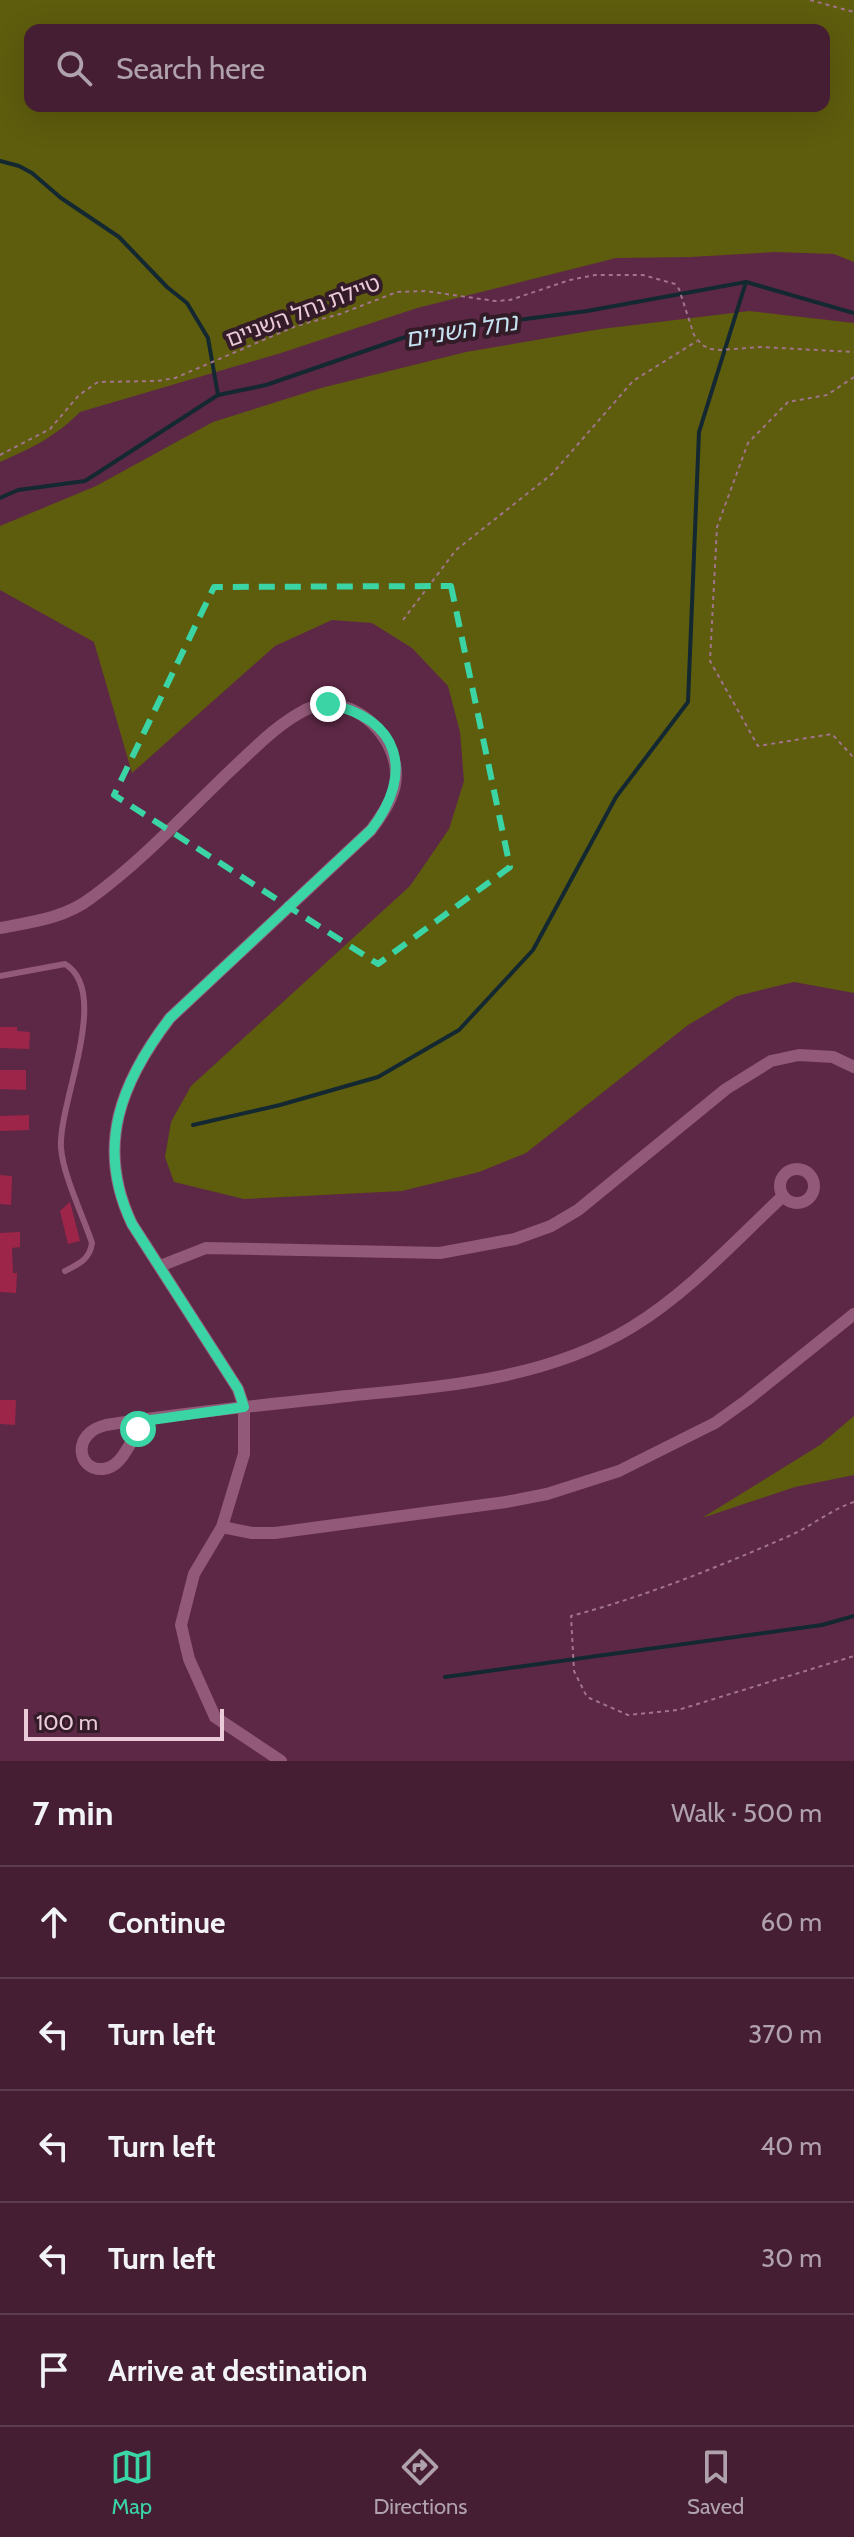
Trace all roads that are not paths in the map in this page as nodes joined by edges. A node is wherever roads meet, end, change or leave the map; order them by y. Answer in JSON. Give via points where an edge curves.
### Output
{"nodes":[{"id":1,"x":0,"y":928,"type":"edge"},
{"id":2,"x":0,"y":976,"type":"edge"},
{"id":3,"x":854,"y":1067,"type":"edge"},
{"id":4,"x":783,"y":1196,"type":"dead end"},
{"id":5,"x":160,"y":1266,"type":"junction"},
{"id":6,"x":65,"y":1271,"type":"dead end"},
{"id":7,"x":854,"y":1314,"type":"edge"},
{"id":8,"x":244,"y":1407,"type":"junction"},
{"id":9,"x":151,"y":1420,"type":"junction"},
{"id":10,"x":222,"y":1527,"type":"junction"},
{"id":11,"x":281,"y":1761,"type":"edge"}],
"edges":[{"from":1,"to":5,"type":"street","via":[[46,919],[89,900],[268,736],[308,709],[328,704],[350,708],[385,735],[397,775],[385,812],[170,1018],[130,1078],[114,1141],[115,1171],[122,1203]]},
{"from":2,"to":6,"type":"lane","via":[[65,964],[80,979],[84,993],[61,1148],[92,1243],[81,1263]]},
{"from":3,"to":5,"type":"street","via":[[833,1057],[799,1055],[771,1061],[726,1089],[578,1210],[515,1239],[440,1253],[206,1248]]},
{"from":4,"to":8,"type":"street","via":[[670,1302],[631,1328],[549,1365],[458,1385]]},
{"from":5,"to":8,"type":"street","via":[[238,1389]]},
{"from":7,"to":10,"type":"street","via":[[715,1423],[584,1483],[506,1502],[275,1533]]},
{"from":8,"to":9,"type":"street"},
{"from":8,"to":10,"type":"street","via":[[244,1454]]},
{"from":9,"to":9,"type":"street","via":[[90,1431],[82,1444],[86,1461],[97,1468],[111,1467],[138,1429]]},
{"from":10,"to":11,"type":"street","via":[[194,1574],[188,1596],[181,1625],[189,1659],[215,1717]]}]}
